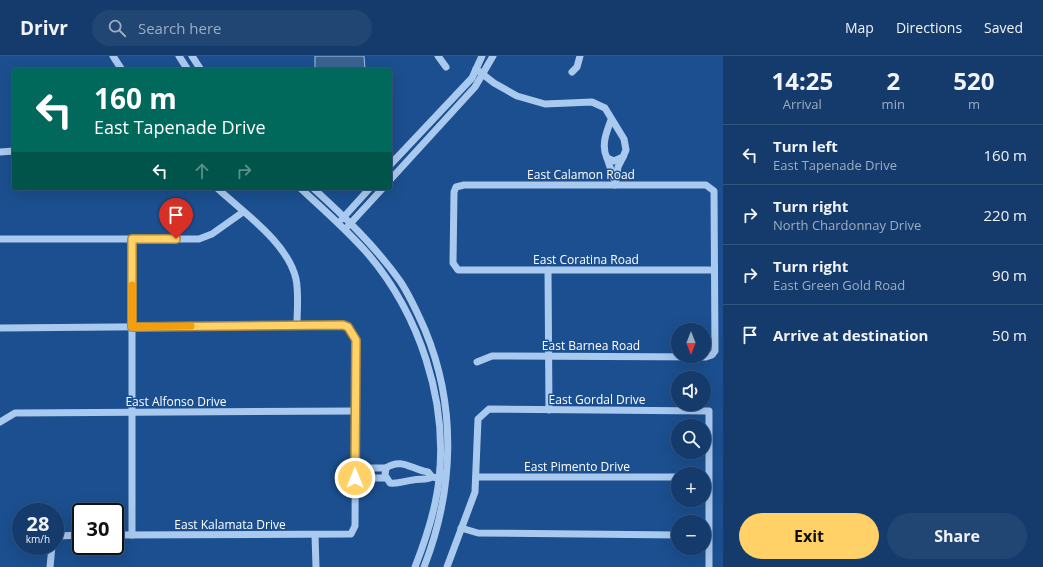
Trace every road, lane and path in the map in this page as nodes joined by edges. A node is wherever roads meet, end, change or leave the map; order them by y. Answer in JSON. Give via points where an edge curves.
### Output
{"nodes":[{"id":1,"x":113,"y":56,"type":"edge"},
{"id":2,"x":179,"y":56,"type":"edge"},
{"id":3,"x":192,"y":56,"type":"edge"},
{"id":4,"x":438,"y":56,"type":"edge"},
{"id":5,"x":482,"y":56,"type":"edge"},
{"id":6,"x":493,"y":56,"type":"edge"},
{"id":7,"x":580,"y":56,"type":"edge"},
{"id":8,"x":446,"y":67,"type":"dead end"},
{"id":9,"x":121,"y":68,"type":"edge"},
{"id":10,"x":187,"y":68,"type":"edge"},
{"id":11,"x":199,"y":68,"type":"edge"},
{"id":12,"x":476,"y":69,"type":"junction"},
{"id":13,"x":572,"y":72,"type":"dead end"},
{"id":14,"x":483,"y":74,"type":"junction"},
{"id":15,"x":469,"y":81,"type":"junction"},
{"id":16,"x":475,"y":87,"type":"junction"},
{"id":17,"x":611,"y":120,"type":"junction"},
{"id":18,"x":1,"y":151,"type":"edge"},
{"id":19,"x":12,"y":151,"type":"edge"},
{"id":20,"x":623,"y":157,"type":"junction"},
{"id":21,"x":607,"y":158,"type":"junction"},
{"id":22,"x":392,"y":163,"type":"edge"},
{"id":23,"x":392,"y":178,"type":"edge"},
{"id":24,"x":615,"y":185,"type":"junction"},
{"id":25,"x":219,"y":190,"type":"edge"},
{"id":26,"x":302,"y":190,"type":"edge"},
{"id":27,"x":316,"y":190,"type":"edge"},
{"id":28,"x":368,"y":190,"type":"edge"},
{"id":29,"x":381,"y":190,"type":"edge"},
{"id":30,"x":243,"y":212,"type":"junction"},
{"id":31,"x":344,"y":216,"type":"junction"},
{"id":32,"x":338,"y":223,"type":"junction"},
{"id":33,"x":350,"y":223,"type":"junction"},
{"id":34,"x":345,"y":229,"type":"junction"},
{"id":35,"x":0,"y":239,"type":"edge"},
{"id":36,"x":132,"y":239,"type":"junction"},
{"id":37,"x":458,"y":270,"type":"joint"},
{"id":38,"x":548,"y":270,"type":"junction"},
{"id":39,"x":714,"y":270,"type":"junction"},
{"id":40,"x":297,"y":325,"type":"junction"},
{"id":41,"x":132,"y":327,"type":"junction"},
{"id":42,"x":0,"y":328,"type":"edge"},
{"id":43,"x":549,"y":356,"type":"junction"},
{"id":44,"x":477,"y":362,"type":"dead end"},
{"id":45,"x":549,"y":410,"type":"junction"},
{"id":46,"x":355,"y":411,"type":"junction"},
{"id":47,"x":133,"y":412,"type":"junction"},
{"id":48,"x":0,"y":422,"type":"edge"},
{"id":49,"x":706,"y":467,"type":"edge"},
{"id":50,"x":355,"y":468,"type":"junction"},
{"id":51,"x":386,"y":468,"type":"junction"},
{"id":52,"x":476,"y":477,"type":"junction"},
{"id":53,"x":355,"y":478,"type":"junction"},
{"id":54,"x":386,"y":478,"type":"junction"},
{"id":55,"x":439,"y":478,"type":"junction"},
{"id":56,"x":671,"y":478,"type":"edge"},
{"id":57,"x":461,"y":528,"type":"junction"},
{"id":58,"x":124,"y":535,"type":"edge"},
{"id":59,"x":132,"y":535,"type":"junction"},
{"id":60,"x":315,"y":535,"type":"junction"},
{"id":61,"x":671,"y":535,"type":"edge"},
{"id":62,"x":51,"y":555,"type":"edge"},
{"id":63,"x":708,"y":555,"type":"edge"},
{"id":64,"x":50,"y":567,"type":"edge"},
{"id":65,"x":316,"y":567,"type":"edge"},
{"id":66,"x":415,"y":567,"type":"edge"},
{"id":67,"x":424,"y":567,"type":"edge"},
{"id":68,"x":447,"y":567,"type":"edge"},
{"id":69,"x":709,"y":567,"type":"edge"}],
"edges":[{"from":1,"to":9,"type":"street"},
{"from":2,"to":10,"type":"street"},
{"from":3,"to":11,"type":"street"},
{"from":4,"to":8,"type":"street"},
{"from":5,"to":12,"type":"street"},
{"from":6,"to":14,"type":"street"},
{"from":7,"to":13,"type":"street","via":[[577,67]]},
{"from":12,"to":14,"type":"street"},
{"from":12,"to":15,"type":"street"},
{"from":14,"to":16,"type":"street"},
{"from":14,"to":17,"type":"street","via":[[517,96],[545,104],[592,102],[605,108]]},
{"from":15,"to":16,"type":"street"},
{"from":15,"to":22,"type":"street"},
{"from":16,"to":23,"type":"street"},
{"from":17,"to":20,"type":"street","via":[[624,139],[626,150]]},
{"from":17,"to":21,"type":"street","via":[[606,132],[604,151]]},
{"from":18,"to":19,"type":"street"},
{"from":20,"to":21,"type":"street","via":[[614,161]]},
{"from":20,"to":24,"type":"street","via":[[616,173]]},
{"from":21,"to":24,"type":"street"},
{"from":24,"to":37,"type":"street","name":"East Calamon Road","via":[[456,187],[453,263]]},
{"from":24,"to":39,"type":"street","name":"East Calamon Road","via":[[706,185],[714,192]]},
{"from":25,"to":30,"type":"street"},
{"from":26,"to":32,"type":"street"},
{"from":27,"to":31,"type":"street"},
{"from":28,"to":31,"type":"street"},
{"from":29,"to":33,"type":"street"},
{"from":30,"to":36,"type":"street","via":[[212,234],[199,239]]},
{"from":30,"to":40,"type":"street","via":[[273,239],[287,258],[296,278]]},
{"from":31,"to":32,"type":"street"},
{"from":31,"to":33,"type":"street"},
{"from":32,"to":34,"type":"street"},
{"from":33,"to":34,"type":"street"},
{"from":33,"to":55,"type":"street","via":[[376,249],[401,283],[420,317],[432,346],[443,387],[448,428]]},
{"from":34,"to":55,"type":"street","via":[[369,255],[391,286],[413,323],[427,358],[440,426]]},
{"from":35,"to":36,"type":"street"},
{"from":36,"to":41,"type":"street"},
{"from":37,"to":38,"type":"street","name":"East Coratina Road"},
{"from":38,"to":39,"type":"street","name":"East Coratina Road"},
{"from":38,"to":43,"type":"street"},
{"from":39,"to":43,"type":"street","name":"East Barnea Road","via":[[712,355]]},
{"from":40,"to":41,"type":"street"},
{"from":40,"to":46,"type":"street","via":[[343,325],[352,332],[356,340]]},
{"from":41,"to":42,"type":"street"},
{"from":41,"to":47,"type":"street"},
{"from":43,"to":44,"type":"street","name":"East Barnea Road","via":[[492,356]]},
{"from":43,"to":45,"type":"street"},
{"from":45,"to":49,"type":"street","name":"East Gordal Drive","via":[[709,411]]},
{"from":45,"to":52,"type":"street","name":"East Gordal Drive","via":[[489,409],[485,412],[478,419]]},
{"from":46,"to":47,"type":"street","name":"East Alfonso Drive"},
{"from":46,"to":50,"type":"street"},
{"from":47,"to":48,"type":"street","name":"East Alfonso Drive","via":[[15,413]]},
{"from":47,"to":59,"type":"street"},
{"from":50,"to":51,"type":"street"},
{"from":50,"to":53,"type":"street"},
{"from":51,"to":54,"type":"street"},
{"from":51,"to":55,"type":"street","via":[[403,462],[418,471],[428,472]]},
{"from":52,"to":56,"type":"street","name":"East Pimento Drive"},
{"from":52,"to":57,"type":"street","via":[[475,492]]},
{"from":53,"to":54,"type":"street"},
{"from":53,"to":60,"type":"street","name":"East Kalamata Drive","via":[[355,526],[350,534]]},
{"from":54,"to":55,"type":"street","via":[[390,483],[399,484]]},
{"from":55,"to":66,"type":"street","via":[[431,517]]},
{"from":55,"to":67,"type":"street","via":[[438,528]]},
{"from":57,"to":61,"type":"street","via":[[478,533]]},
{"from":57,"to":68,"type":"street"},
{"from":58,"to":59,"type":"street","name":"East Kalamata Drive"},
{"from":59,"to":60,"type":"street","name":"East Kalamata Drive"},
{"from":60,"to":65,"type":"street"},
{"from":62,"to":64,"type":"street"},
{"from":63,"to":69,"type":"street"}]}
